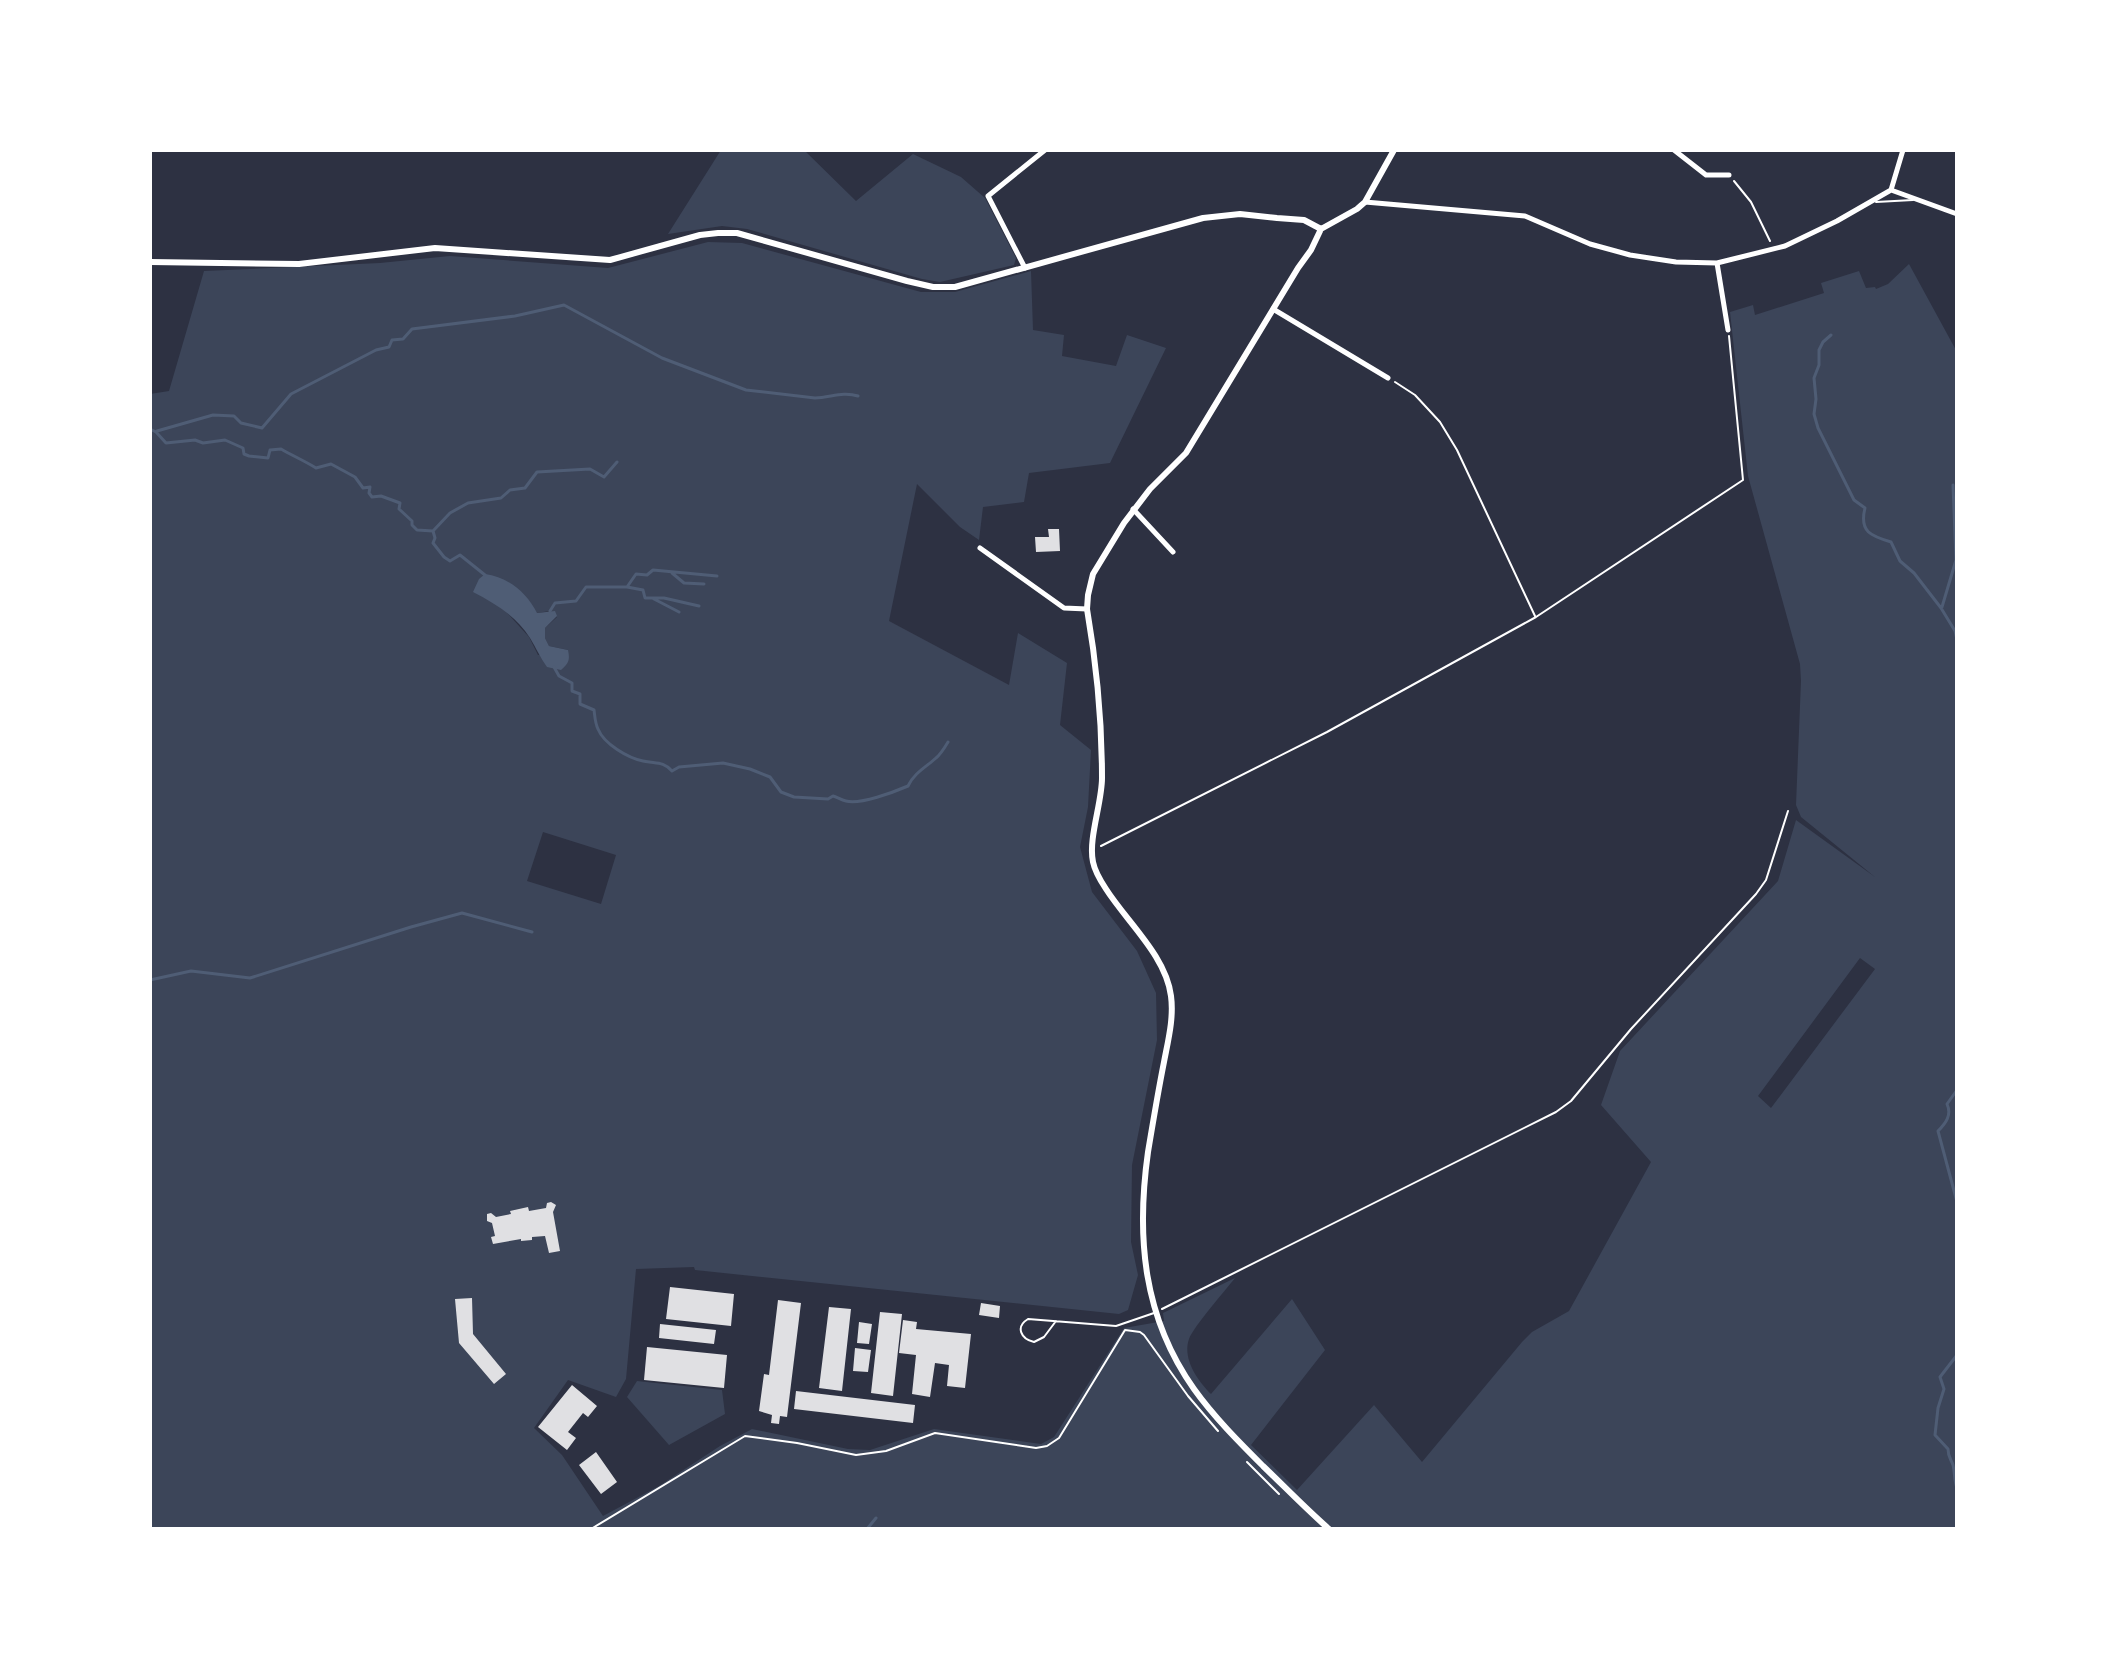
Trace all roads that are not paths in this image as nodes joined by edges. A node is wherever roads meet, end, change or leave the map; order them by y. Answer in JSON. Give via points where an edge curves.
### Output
{"nodes":[{"id":1,"x":1045,"y":150,"type":"edge"},
{"id":2,"x":1394,"y":150,"type":"edge"},
{"id":3,"x":1674,"y":150,"type":"edge"},
{"id":4,"x":1903,"y":150,"type":"edge"},
{"id":5,"x":1729,"y":175,"type":"road end"},
{"id":6,"x":1891,"y":190,"type":"junction"},
{"id":7,"x":1917,"y":199,"type":"junction"},
{"id":8,"x":1365,"y":202,"type":"junction"},
{"id":9,"x":1871,"y":202,"type":"junction"},
{"id":10,"x":1957,"y":214,"type":"edge"},
{"id":11,"x":1321,"y":229,"type":"junction"},
{"id":12,"x":150,"y":262,"type":"edge"},
{"id":13,"x":1717,"y":263,"type":"junction"},
{"id":14,"x":1023,"y":269,"type":"junction"},
{"id":15,"x":1273,"y":309,"type":"junction"},
{"id":16,"x":1728,"y":330,"type":"road end"},
{"id":17,"x":1388,"y":378,"type":"road end"},
{"id":18,"x":1133,"y":509,"type":"junction"},
{"id":19,"x":980,"y":548,"type":"dead end"},
{"id":20,"x":1173,"y":552,"type":"dead end"},
{"id":21,"x":1087,"y":609,"type":"junction"},
{"id":22,"x":1156,"y":1312,"type":"junction"},
{"id":23,"x":1056,"y":1321,"type":"junction"},
{"id":24,"x":1329,"y":1529,"type":"edge"}],
"edges":[{"from":1,"to":14,"type":"street","via":[[988,196]]},
{"from":2,"to":8,"type":"street"},
{"from":3,"to":5,"type":"street","via":[[1706,175]]},
{"from":4,"to":6,"type":"street"},
{"from":6,"to":7,"type":"street"},
{"from":6,"to":9,"type":"street"},
{"from":7,"to":9,"type":"lane"},
{"from":7,"to":10,"type":"street"},
{"from":8,"to":11,"type":"street"},
{"from":8,"to":13,"type":"street","via":[[1525,216],[1630,255]]},
{"from":9,"to":13,"type":"street","via":[[1774,249]]},
{"from":11,"to":14,"type":"street","via":[[1304,220],[1240,214],[1203,218]]},
{"from":11,"to":15,"type":"street"},
{"from":12,"to":14,"type":"street","via":[[299,264],[435,248],[610,260],[700,235],[737,233],[933,287],[955,287]]},
{"from":13,"to":16,"type":"street"},
{"from":15,"to":17,"type":"street"},
{"from":15,"to":18,"type":"street","via":[[1186,453]]},
{"from":18,"to":20,"type":"street"},
{"from":18,"to":21,"type":"street","via":[[1093,574]]},
{"from":19,"to":21,"type":"street","via":[[1064,608]]},
{"from":21,"to":22,"type":"street","via":[[1102,782],[1091,851],[1095,870],[1160,964],[1171,995],[1143,1196],[1143,1255]]},
{"from":22,"to":23,"type":"lane","via":[[1116,1326]]},
{"from":22,"to":24,"type":"street","via":[[1194,1389],[1234,1437]]},
{"from":23,"to":23,"type":"lane","via":[[1028,1319],[1020,1328],[1026,1340],[1034,1342]]}]}
